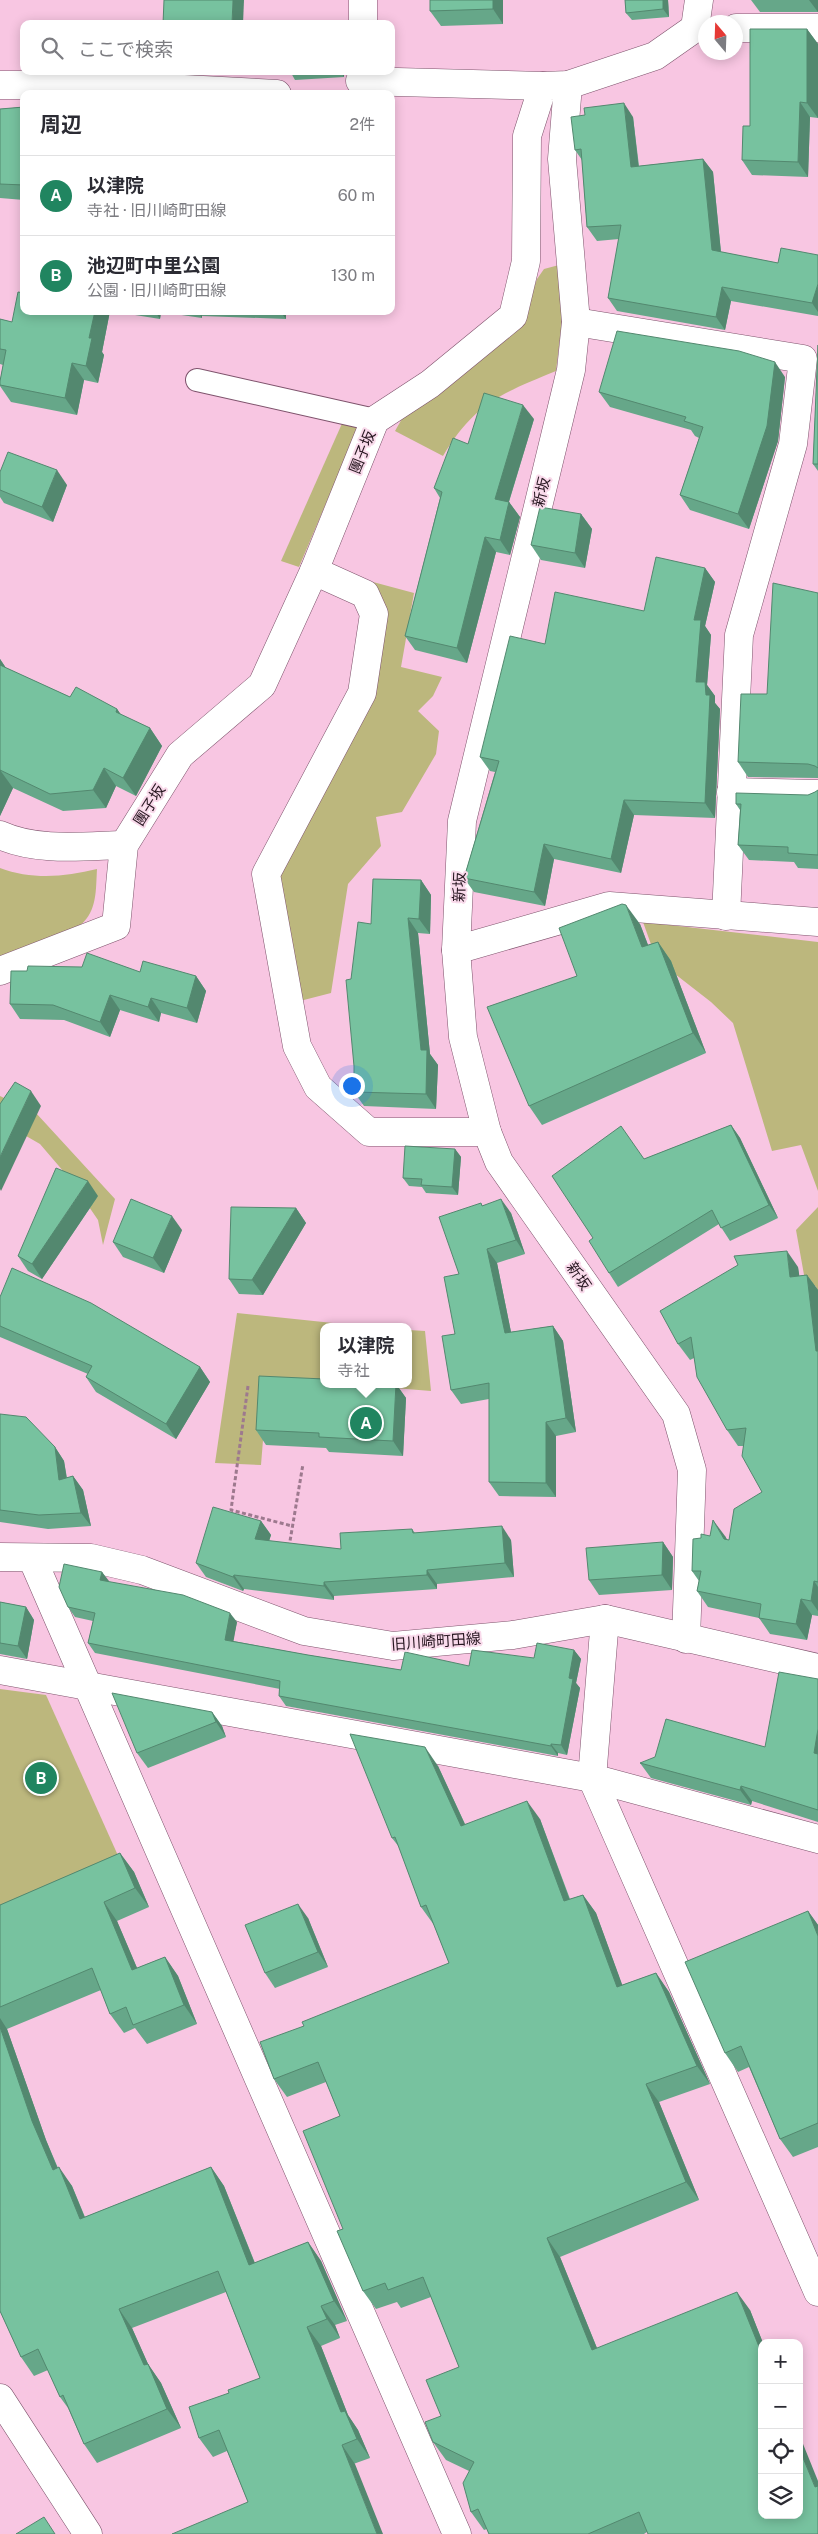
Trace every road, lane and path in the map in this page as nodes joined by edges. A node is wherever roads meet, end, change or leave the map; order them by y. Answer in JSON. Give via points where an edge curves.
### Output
{"nodes":[{"id":1,"x":364,"y":0,"type":"edge"},
{"id":2,"x":699,"y":0,"type":"edge"},
{"id":3,"x":700,"y":15,"type":"edge"},
{"id":4,"x":363,"y":20,"type":"edge"},
{"id":5,"x":743,"y":28,"type":"edge"},
{"id":6,"x":818,"y":28,"type":"edge"},
{"id":7,"x":698,"y":29,"type":"edge"},
{"id":8,"x":356,"y":82,"type":"edge"},
{"id":9,"x":0,"y":85,"type":"edge"},
{"id":10,"x":555,"y":85,"type":"junction"},
{"id":11,"x":108,"y":89,"type":"edge"},
{"id":12,"x":142,"y":90,"type":"edge"},
{"id":13,"x":576,"y":322,"type":"junction"},
{"id":14,"x":197,"y":380,"type":"dead end"},
{"id":15,"x":375,"y":420,"type":"junction"},
{"id":16,"x":314,"y":572,"type":"junction"},
{"id":17,"x":731,"y":792,"type":"junction"},
{"id":18,"x":818,"y":794,"type":"edge"},
{"id":19,"x":0,"y":835,"type":"edge"},
{"id":20,"x":124,"y":845,"type":"junction"},
{"id":21,"x":726,"y":916,"type":"junction"},
{"id":22,"x":818,"y":922,"type":"edge"},
{"id":23,"x":456,"y":950,"type":"junction"},
{"id":24,"x":0,"y":971,"type":"edge"},
{"id":25,"x":487,"y":1132,"type":"junction"},
{"id":26,"x":248,"y":1386,"type":"dead end"},
{"id":27,"x":303,"y":1464,"type":"dead end"},
{"id":28,"x":292,"y":1526,"type":"junction"},
{"id":29,"x":288,"y":1554,"type":"edge"},
{"id":30,"x":0,"y":1557,"type":"edge"},
{"id":31,"x":32,"y":1558,"type":"junction"},
{"id":32,"x":605,"y":1619,"type":"junction"},
{"id":33,"x":686,"y":1639,"type":"junction"},
{"id":34,"x":818,"y":1668,"type":"edge"},
{"id":35,"x":0,"y":1670,"type":"edge"},
{"id":36,"x":88,"y":1686,"type":"junction"},
{"id":37,"x":592,"y":1778,"type":"junction"},
{"id":38,"x":818,"y":1839,"type":"edge"},
{"id":39,"x":818,"y":2292,"type":"edge"},
{"id":40,"x":0,"y":2398,"type":"edge"},
{"id":41,"x":88,"y":2534,"type":"edge"},
{"id":42,"x":457,"y":2534,"type":"edge"}],
"edges":[{"from":1,"to":4,"type":"street"},
{"from":2,"to":3,"type":"street"},
{"from":5,"to":6,"type":"street"},
{"from":7,"to":10,"type":"street","via":[[655,56]]},
{"from":8,"to":10,"type":"street"},
{"from":9,"to":11,"type":"street"},
{"from":10,"to":13,"type":"street","name":"新坂"},
{"from":10,"to":15,"type":"street","name":"團子坂","via":[[527,136],[526,261],[513,316],[430,384]]},
{"from":11,"to":12,"type":"street"},
{"from":13,"to":17,"type":"street","via":[[803,359],[793,444],[738,635]]},
{"from":13,"to":23,"type":"street","name":"新坂","via":[[571,370],[462,821]]},
{"from":14,"to":15,"type":"lane"},
{"from":15,"to":16,"type":"street","name":"團子坂"},
{"from":16,"to":20,"type":"street","name":"團子坂","via":[[262,685],[180,755]]},
{"from":16,"to":25,"type":"street","via":[[365,594],[374,614],[362,694],[266,874],[297,1046],[318,1086],[369,1132]]},
{"from":17,"to":18,"type":"street"},
{"from":17,"to":21,"type":"street"},
{"from":19,"to":20,"type":"street","via":[[14,841],[65,847]]},
{"from":20,"to":24,"type":"street","via":[[116,926]]},
{"from":21,"to":22,"type":"street"},
{"from":21,"to":23,"type":"street","via":[[609,906]]},
{"from":23,"to":25,"type":"street","name":"新坂","via":[[463,1037]]},
{"from":25,"to":33,"type":"street","name":"新坂","via":[[498,1162],[676,1414],[692,1470]]},
{"from":26,"to":28,"type":"path","via":[[231,1510]]},
{"from":27,"to":28,"type":"path"},
{"from":28,"to":29,"type":"path"},
{"from":30,"to":31,"type":"street","name":"旧川崎町田線"},
{"from":31,"to":32,"type":"street","name":"旧川崎町田線","via":[[91,1558],[142,1570],[304,1631],[393,1646],[513,1635]]},
{"from":31,"to":36,"type":"street"},
{"from":32,"to":33,"type":"street","name":"旧川崎町田線"},
{"from":32,"to":37,"type":"street"},
{"from":33,"to":34,"type":"street","name":"旧川崎町田線"},
{"from":35,"to":36,"type":"street"},
{"from":36,"to":37,"type":"street"},
{"from":36,"to":42,"type":"street"},
{"from":37,"to":38,"type":"street"},
{"from":37,"to":39,"type":"street"},
{"from":40,"to":41,"type":"street"}]}
